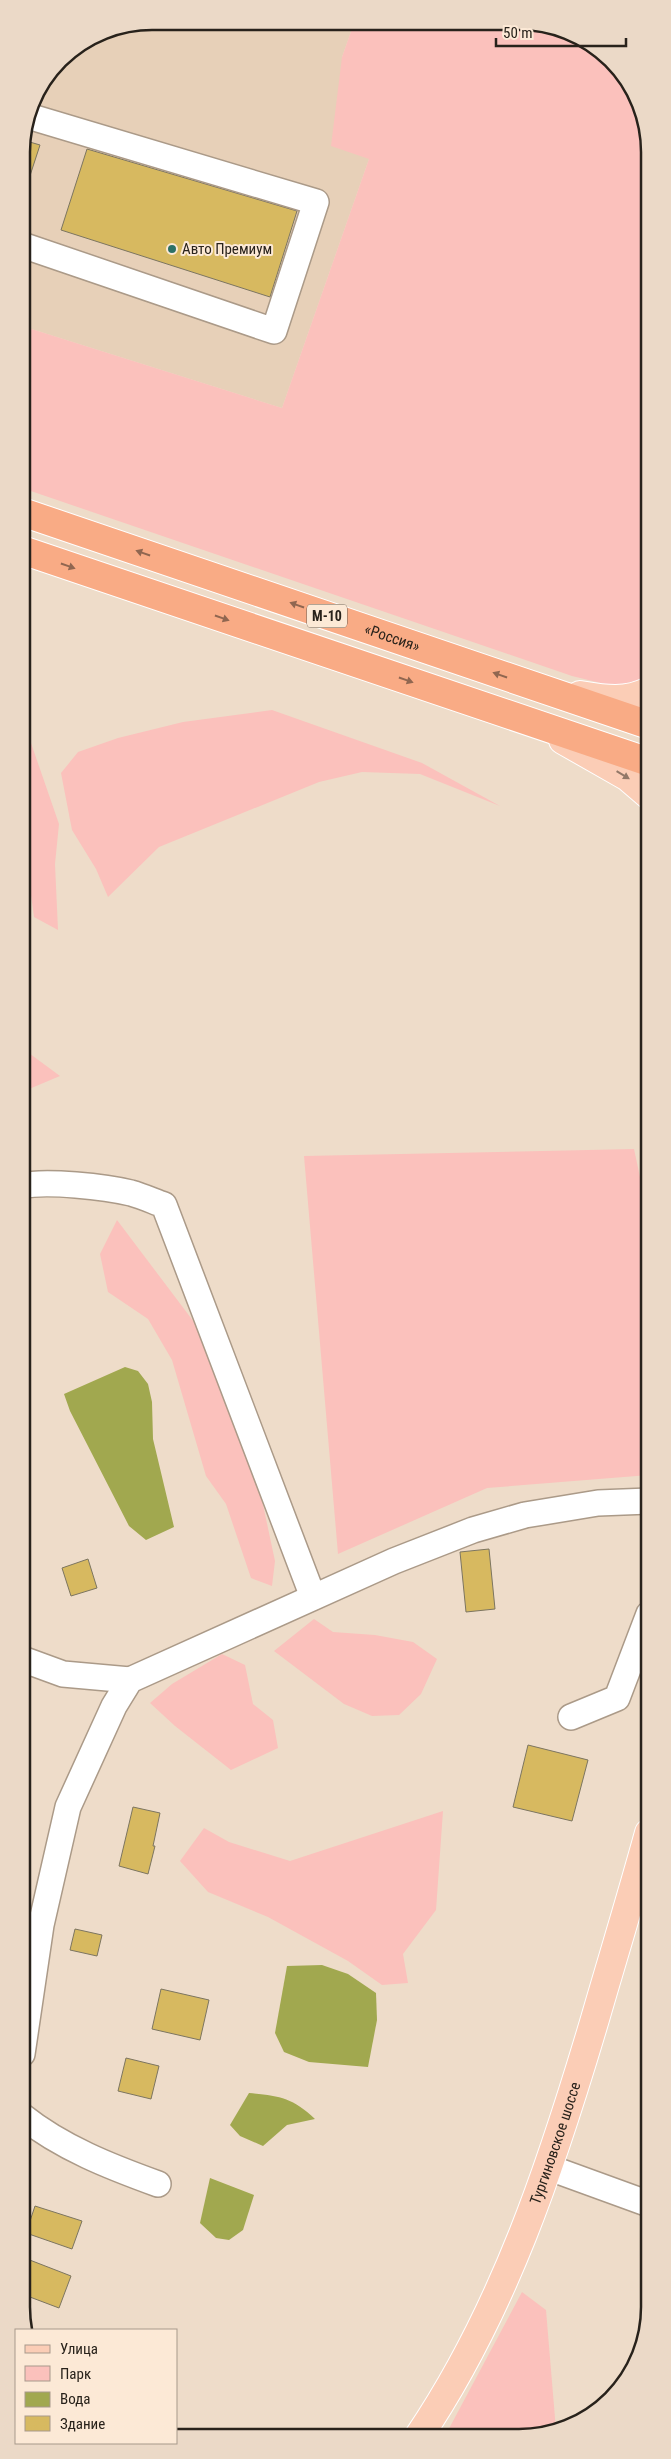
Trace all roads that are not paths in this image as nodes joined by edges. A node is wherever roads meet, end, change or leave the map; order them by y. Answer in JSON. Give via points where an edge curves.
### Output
{"nodes":[{"id":1,"x":35,"y":118,"type":"edge"},
{"id":2,"x":30,"y":249,"type":"edge"},
{"id":3,"x":30,"y":515,"type":"edge"},
{"id":4,"x":30,"y":553,"type":"edge"},
{"id":5,"x":547,"y":690,"type":"junction"},
{"id":6,"x":641,"y":694,"type":"edge"},
{"id":7,"x":641,"y":722,"type":"edge"},
{"id":8,"x":536,"y":724,"type":"junction"},
{"id":9,"x":641,"y":759,"type":"edge"},
{"id":10,"x":641,"y":788,"type":"edge"},
{"id":11,"x":30,"y":1184,"type":"edge"},
{"id":12,"x":641,"y":1501,"type":"edge"},
{"id":13,"x":313,"y":1597,"type":"junction"},
{"id":14,"x":641,"y":1634,"type":"edge"},
{"id":15,"x":30,"y":1662,"type":"edge"},
{"id":16,"x":130,"y":1680,"type":"junction"},
{"id":17,"x":571,"y":1717,"type":"dead end"},
{"id":18,"x":641,"y":1860,"type":"edge"},
{"id":19,"x":30,"y":1980,"type":"edge"},
{"id":20,"x":30,"y":2122,"type":"edge"},
{"id":21,"x":550,"y":2168,"type":"junction"},
{"id":22,"x":158,"y":2184,"type":"dead end"},
{"id":23,"x":641,"y":2201,"type":"edge"},
{"id":24,"x":423,"y":2429,"type":"edge"}],
"edges":[{"from":1,"to":2,"type":"street","via":[[316,202],[274,331]]},
{"from":5,"to":3,"type":"highway","name":"«Россия»","number":"М-10","one_way":true},
{"from":4,"to":8,"type":"highway","number":"М-10","one_way":true},
{"from":5,"to":6,"type":"main road","via":[[615,700]]},
{"from":5,"to":7,"type":"highway","name":"«Россия»","number":"М-10"},
{"from":8,"to":9,"type":"highway","number":"М-10"},
{"from":8,"to":10,"type":"main road","one_way":true,"via":[[628,777]]},
{"from":11,"to":13,"type":"street","via":[[130,1193],[164,1205]]},
{"from":12,"to":13,"type":"street","via":[[525,1515],[482,1527],[394,1560]]},
{"from":13,"to":16,"type":"street"},
{"from":14,"to":17,"type":"street","via":[[616,1698]]},
{"from":15,"to":16,"type":"street","via":[[63,1674]]},
{"from":16,"to":19,"type":"street","via":[[114,1706],[68,1807]]},
{"from":18,"to":21,"type":"main road","name":"Тургиновское шоссе"},
{"from":20,"to":22,"type":"street","via":[[106,2165]]},
{"from":21,"to":23,"type":"street"},
{"from":21,"to":24,"type":"main road","name":"Тургиновское шоссе","via":[[490,2310]]}]}
